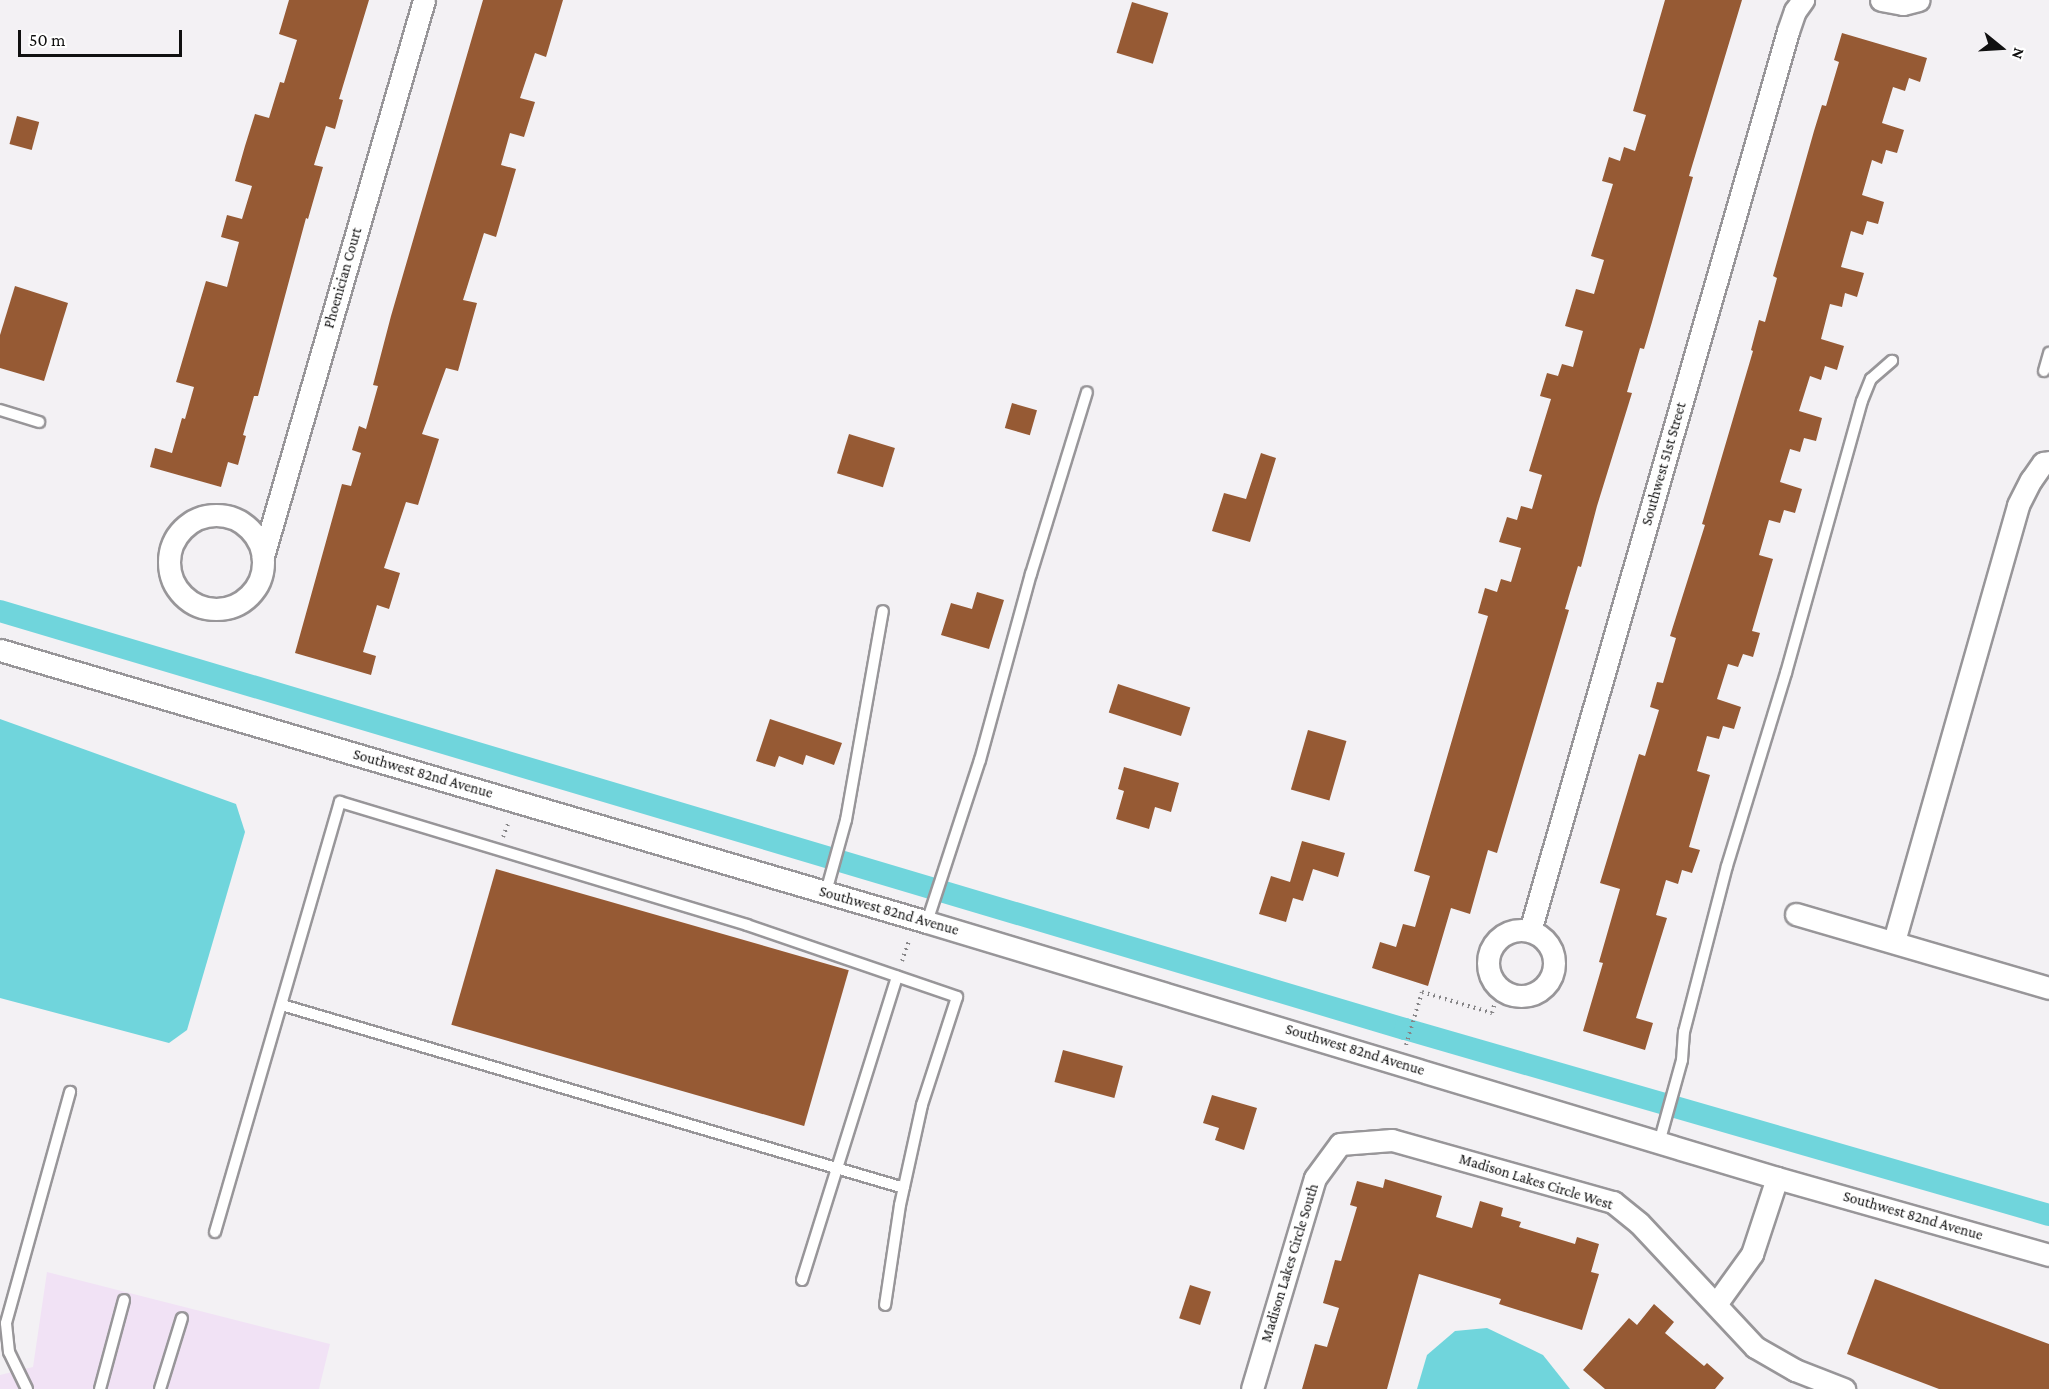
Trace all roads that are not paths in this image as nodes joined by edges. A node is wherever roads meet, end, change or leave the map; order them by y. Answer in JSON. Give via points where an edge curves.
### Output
{"nodes":[{"id":1,"x":424,"y":0,"type":"edge"},
{"id":2,"x":1803,"y":0,"type":"edge"},
{"id":3,"x":1881,"y":0,"type":"edge"},
{"id":4,"x":1919,"y":0,"type":"edge"},
{"id":5,"x":2049,"y":354,"type":"edge"},
{"id":6,"x":1892,"y":361,"type":"dead end"},
{"id":7,"x":2044,"y":371,"type":"dead end"},
{"id":8,"x":1087,"y":392,"type":"dead end"},
{"id":9,"x":0,"y":410,"type":"edge"},
{"id":10,"x":39,"y":422,"type":"dead end"},
{"id":11,"x":2049,"y":462,"type":"edge"},
{"id":12,"x":263,"y":556,"type":"junction"},
{"id":13,"x":883,"y":611,"type":"dead end"},
{"id":14,"x":0,"y":650,"type":"edge"},
{"id":15,"x":826,"y":892,"type":"junction"},
{"id":16,"x":1796,"y":914,"type":"dead end"},
{"id":17,"x":927,"y":922,"type":"junction"},
{"id":18,"x":1530,"y":931,"type":"dead end"},
{"id":19,"x":1894,"y":941,"type":"junction"},
{"id":20,"x":897,"y":976,"type":"junction"},
{"id":21,"x":2049,"y":988,"type":"edge"},
{"id":22,"x":282,"y":1005,"type":"junction"},
{"id":23,"x":70,"y":1092,"type":"dead end"},
{"id":24,"x":1659,"y":1143,"type":"junction"},
{"id":25,"x":1340,"y":1144,"type":"joint"},
{"id":26,"x":837,"y":1168,"type":"junction"},
{"id":27,"x":1777,"y":1178,"type":"junction"},
{"id":28,"x":904,"y":1188,"type":"junction"},
{"id":29,"x":215,"y":1232,"type":"dead end"},
{"id":30,"x":2049,"y":1255,"type":"edge"},
{"id":31,"x":802,"y":1280,"type":"dead end"},
{"id":32,"x":124,"y":1300,"type":"dead end"},
{"id":33,"x":1716,"y":1304,"type":"junction"},
{"id":34,"x":885,"y":1305,"type":"dead end"},
{"id":35,"x":182,"y":1318,"type":"dead end"},
{"id":36,"x":4,"y":1339,"type":"edge"},
{"id":37,"x":25,"y":1385,"type":"edge"},
{"id":38,"x":14,"y":1389,"type":"edge"},
{"id":39,"x":100,"y":1389,"type":"edge"},
{"id":40,"x":160,"y":1389,"type":"edge"},
{"id":41,"x":1252,"y":1389,"type":"edge"},
{"id":42,"x":1844,"y":1389,"type":"edge"}],
"edges":[{"from":1,"to":12,"type":"street","name":"Phoenician Court"},
{"from":2,"to":18,"type":"street","name":"Southwest 51st Street","via":[[1788,31]]},
{"from":3,"to":4,"type":"street","via":[[1903,4]]},
{"from":5,"to":7,"type":"lane"},
{"from":6,"to":24,"type":"lane","via":[[1871,379],[1862,401],[1727,866]]},
{"from":8,"to":17,"type":"lane","via":[[980,760]]},
{"from":9,"to":10,"type":"lane"},
{"from":11,"to":19,"type":"street","via":[[2037,471],[2018,505]]},
{"from":12,"to":12,"type":"street","name":"Phoenician Court","via":[[258,538],[245,524],[229,516],[210,514],[193,520],[178,532],[170,549],[169,567],[175,585],[187,600],[204,608],[222,609],[239,603],[254,591],[262,574]]},
{"from":13,"to":15,"type":"lane","via":[[843,832]]},
{"from":14,"to":15,"type":"street","name":"Southwest 82nd Avenue"},
{"from":15,"to":17,"type":"street","name":"Southwest 82nd Avenue"},
{"from":16,"to":19,"type":"street"},
{"from":17,"to":24,"type":"street","name":"Southwest 82nd Avenue"},
{"from":19,"to":21,"type":"street"},
{"from":20,"to":22,"type":"lane","via":[[747,925],[340,802]]},
{"from":20,"to":26,"type":"lane"},
{"from":20,"to":28,"type":"lane","via":[[957,997],[922,1105]]},
{"from":22,"to":26,"type":"lane"},
{"from":22,"to":29,"type":"lane"},
{"from":23,"to":36,"type":"lane"},
{"from":24,"to":27,"type":"street","name":"Southwest 82nd Avenue"},
{"from":25,"to":33,"type":"street","name":"Madison Lakes Circle West","via":[[1392,1140],[1613,1202],[1639,1223]]},
{"from":25,"to":41,"type":"street","name":"Madison Lakes Circle South","via":[[1315,1178]]},
{"from":26,"to":28,"type":"lane"},
{"from":26,"to":31,"type":"lane"},
{"from":27,"to":30,"type":"street","name":"Southwest 82nd Avenue"},
{"from":27,"to":33,"type":"street","via":[[1752,1254]]},
{"from":28,"to":34,"type":"lane"},
{"from":32,"to":39,"type":"lane"},
{"from":33,"to":42,"type":"street","name":"Madison Lakes Circle West","via":[[1755,1347],[1796,1370]]},
{"from":35,"to":40,"type":"lane"},
{"from":36,"to":37,"type":"lane"},
{"from":37,"to":38,"type":"lane"}]}
